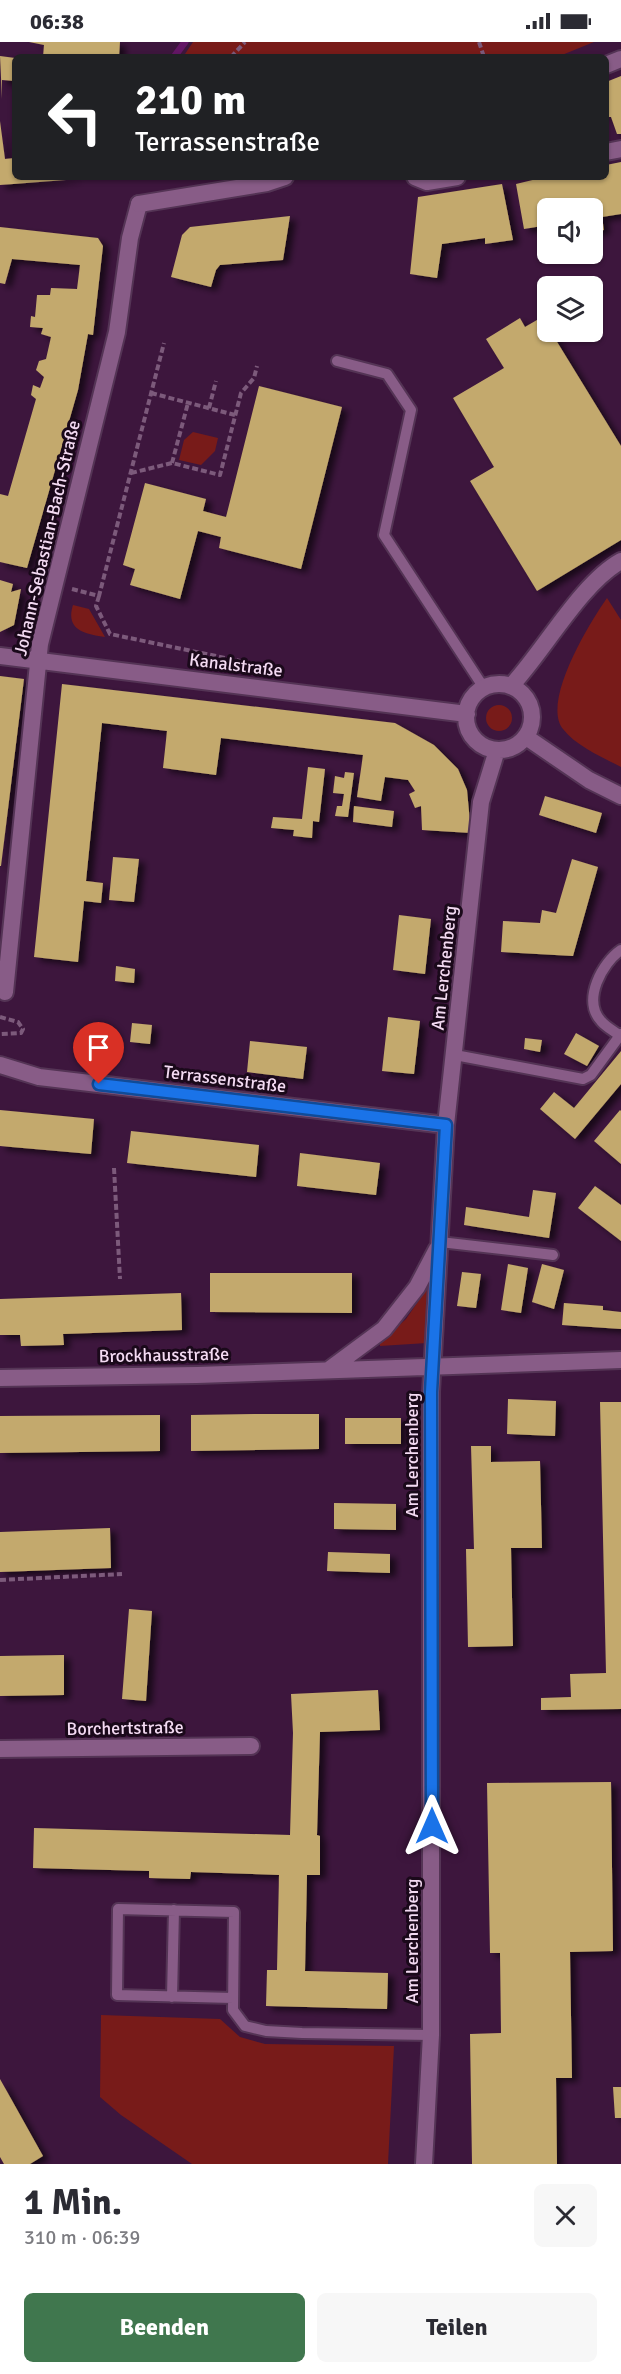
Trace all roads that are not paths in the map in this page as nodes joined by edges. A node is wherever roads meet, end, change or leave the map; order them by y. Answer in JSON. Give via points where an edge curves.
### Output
{"nodes":[{"id":1,"x":276,"y":180,"type":"edge"},
{"id":2,"x":422,"y":180,"type":"edge"},
{"id":3,"x":439,"y":180,"type":"edge"},
{"id":4,"x":337,"y":361,"type":"dead end"},
{"id":5,"x":621,"y":561,"type":"edge"},
{"id":6,"x":0,"y":656,"type":"edge"},
{"id":7,"x":37,"y":660,"type":"junction"},
{"id":8,"x":511,"y":686,"type":"junction"},
{"id":9,"x":484,"y":688,"type":"junction"},
{"id":10,"x":467,"y":714,"type":"junction"},
{"id":11,"x":526,"y":737,"type":"junction"},
{"id":12,"x":497,"y":750,"type":"junction"},
{"id":13,"x":621,"y":796,"type":"edge"},
{"id":14,"x":621,"y":950,"type":"edge"},
{"id":15,"x":5,"y":992,"type":"dead end"},
{"id":16,"x":621,"y":1035,"type":"edge"},
{"id":17,"x":455,"y":1055,"type":"junction"},
{"id":18,"x":0,"y":1065,"type":"edge"},
{"id":19,"x":446,"y":1125,"type":"junction"},
{"id":20,"x":440,"y":1242,"type":"junction"},
{"id":21,"x":553,"y":1255,"type":"dead end"},
{"id":22,"x":621,"y":1360,"type":"edge"},
{"id":23,"x":432,"y":1366,"type":"junction"},
{"id":24,"x":330,"y":1369,"type":"junction"},
{"id":25,"x":0,"y":1378,"type":"edge"},
{"id":26,"x":251,"y":1746,"type":"dead end"},
{"id":27,"x":0,"y":1749,"type":"edge"},
{"id":28,"x":174,"y":1910,"type":"junction"},
{"id":29,"x":172,"y":1997,"type":"junction"},
{"id":30,"x":233,"y":1998,"type":"junction"},
{"id":31,"x":431,"y":2035,"type":"junction"},
{"id":32,"x":424,"y":2164,"type":"edge"}],
"edges":[{"from":1,"to":7,"type":"street","name":"Johann-Sebastian-Bach-Straße","via":[[139,204],[130,238],[117,332]]},
{"from":2,"to":3,"type":"street"},
{"from":4,"to":9,"type":"lane","via":[[387,374],[411,410],[384,535]]},
{"from":5,"to":8,"type":"street","via":[[579,599]]},
{"from":6,"to":7,"type":"street","name":"Kanalstraße"},
{"from":7,"to":10,"type":"street","name":"Kanalstraße"},
{"from":7,"to":15,"type":"street","name":"Johann-Sebastian-Bach-Straße"},
{"from":8,"to":9,"type":"street"},
{"from":8,"to":11,"type":"street","via":[[520,691],[531,708],[531,728]]},
{"from":9,"to":10,"type":"street","via":[[470,703]]},
{"from":10,"to":12,"type":"street","via":[[471,734]]},
{"from":11,"to":12,"type":"street","via":[[508,749]]},
{"from":11,"to":13,"type":"street","via":[[589,780]]},
{"from":12,"to":17,"type":"street","name":"Am Lerchenberg","via":[[481,802]]},
{"from":14,"to":16,"type":"lane","via":[[598,980],[594,1008],[601,1021]]},
{"from":16,"to":17,"type":"lane","via":[[591,1075],[583,1079]]},
{"from":17,"to":19,"type":"street","name":"Am Lerchenberg"},
{"from":18,"to":19,"type":"street","name":"Terrassenstraße","via":[[39,1077]]},
{"from":19,"to":20,"type":"street","name":"Am Lerchenberg"},
{"from":20,"to":21,"type":"lane"},
{"from":20,"to":23,"type":"street","name":"Am Lerchenberg"},
{"from":20,"to":24,"type":"street","via":[[417,1287],[384,1329]]},
{"from":22,"to":23,"type":"street","name":"Brockhausstraße"},
{"from":23,"to":24,"type":"street","name":"Brockhausstraße"},
{"from":23,"to":31,"type":"street","name":"Am Lerchenberg"},
{"from":24,"to":25,"type":"street","name":"Brockhausstraße"},
{"from":26,"to":27,"type":"street","name":"Borchertstraße"},
{"from":28,"to":29,"type":"lane"},
{"from":28,"to":29,"type":"lane","via":[[117,1909],[117,1995]]},
{"from":28,"to":30,"type":"lane","via":[[234,1912]]},
{"from":29,"to":30,"type":"lane"},
{"from":30,"to":31,"type":"lane","via":[[233,2010],[245,2026],[266,2031]]},
{"from":31,"to":32,"type":"street","name":"Am Lerchenberg"}]}
